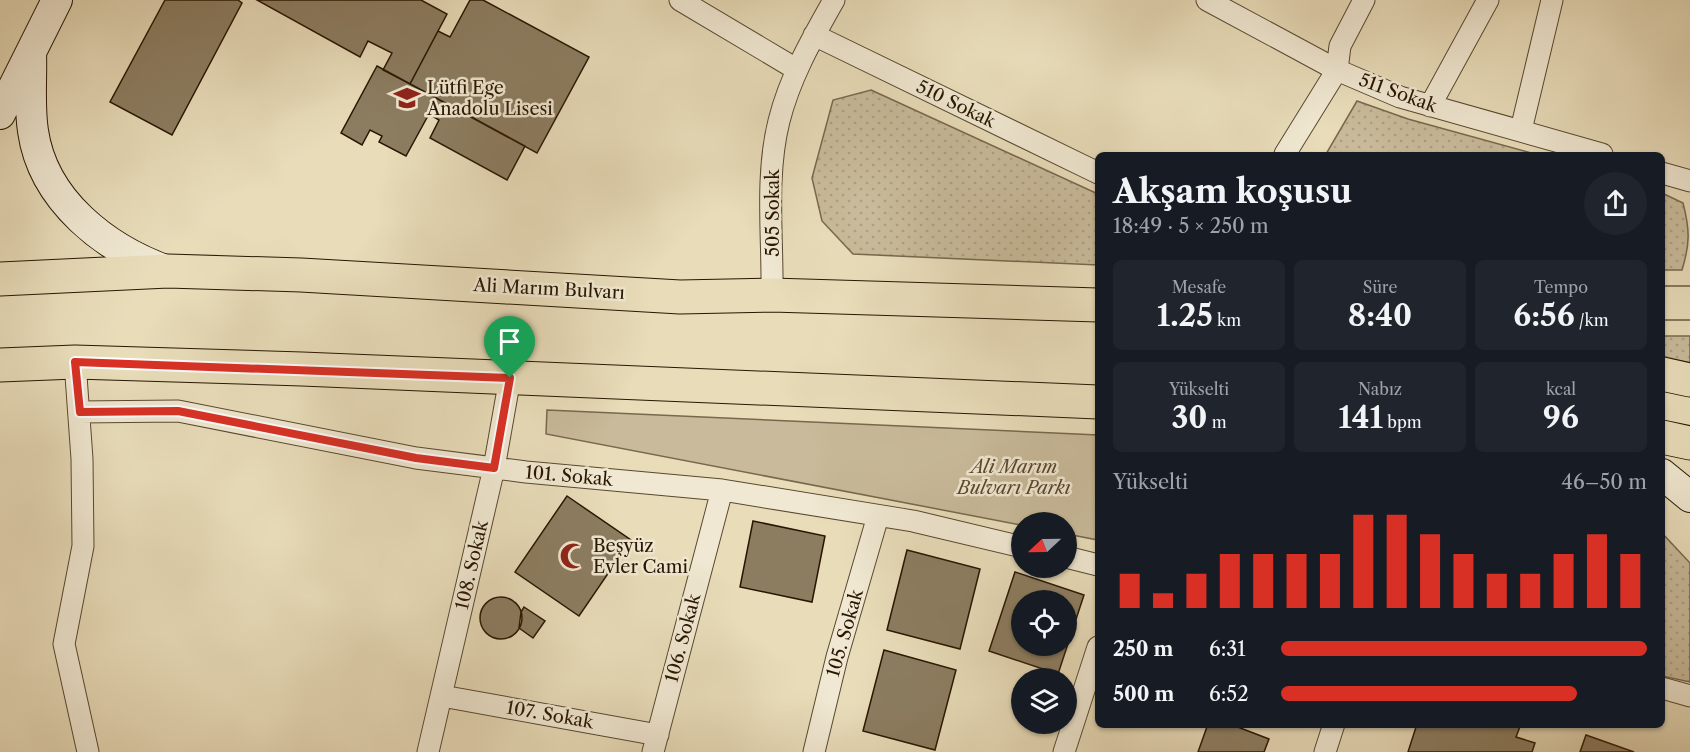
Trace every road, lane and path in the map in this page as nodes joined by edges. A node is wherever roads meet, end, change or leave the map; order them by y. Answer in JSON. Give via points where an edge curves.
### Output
{"nodes":[{"id":1,"x":57,"y":0,"type":"edge"},
{"id":2,"x":680,"y":0,"type":"edge"},
{"id":3,"x":834,"y":0,"type":"edge"},
{"id":4,"x":1207,"y":0,"type":"edge"},
{"id":5,"x":1364,"y":0,"type":"edge"},
{"id":6,"x":1488,"y":0,"type":"edge"},
{"id":7,"x":1552,"y":0,"type":"edge"},
{"id":8,"x":814,"y":35,"type":"junction"},
{"id":9,"x":796,"y":69,"type":"junction"},
{"id":10,"x":1337,"y":70,"type":"junction"},
{"id":11,"x":10,"y":102,"type":"edge"},
{"id":12,"x":1430,"y":106,"type":"junction"},
{"id":13,"x":1521,"y":130,"type":"junction"},
{"id":14,"x":1286,"y":152,"type":"edge"},
{"id":15,"x":1595,"y":152,"type":"edge"},
{"id":16,"x":1095,"y":172,"type":"edge"},
{"id":17,"x":1665,"y":174,"type":"edge"},
{"id":18,"x":1690,"y":181,"type":"edge"},
{"id":19,"x":168,"y":271,"type":"junction"},
{"id":20,"x":0,"y":279,"type":"edge"},
{"id":21,"x":772,"y":295,"type":"junction"},
{"id":22,"x":1665,"y":303,"type":"edge"},
{"id":23,"x":1690,"y":303,"type":"edge"},
{"id":24,"x":1095,"y":305,"type":"edge"},
{"id":25,"x":75,"y":362,"type":"junction"},
{"id":26,"x":0,"y":365,"type":"edge"},
{"id":27,"x":1665,"y":375,"type":"edge"},
{"id":28,"x":510,"y":378,"type":"junction"},
{"id":29,"x":1690,"y":380,"type":"edge"},
{"id":30,"x":1095,"y":402,"type":"edge"},
{"id":31,"x":80,"y":412,"type":"junction"},
{"id":32,"x":1665,"y":438,"type":"edge"},
{"id":33,"x":1690,"y":443,"type":"edge"},
{"id":34,"x":494,"y":468,"type":"junction"},
{"id":35,"x":1665,"y":476,"type":"edge"},
{"id":36,"x":722,"y":490,"type":"junction"},
{"id":37,"x":1690,"y":497,"type":"edge"},
{"id":38,"x":878,"y":516,"type":"junction"},
{"id":39,"x":1011,"y":545,"type":"edge"},
{"id":40,"x":1077,"y":560,"type":"edge"},
{"id":41,"x":1095,"y":564,"type":"edge"},
{"id":42,"x":1095,"y":656,"type":"edge"},
{"id":43,"x":1665,"y":689,"type":"edge"},
{"id":44,"x":442,"y":696,"type":"junction"},
{"id":45,"x":1690,"y":696,"type":"edge"},
{"id":46,"x":1333,"y":728,"type":"edge"},
{"id":47,"x":655,"y":743,"type":"edge"},
{"id":48,"x":88,"y":752,"type":"edge"},
{"id":49,"x":428,"y":752,"type":"edge"},
{"id":50,"x":814,"y":752,"type":"edge"},
{"id":51,"x":1064,"y":752,"type":"edge"},
{"id":52,"x":1325,"y":752,"type":"edge"}],
"edges":[{"from":1,"to":11,"type":"street"},
{"from":2,"to":9,"type":"street"},
{"from":3,"to":8,"type":"street","name":"505 Sokak"},
{"from":4,"to":10,"type":"street","name":"511 Sokak"},
{"from":5,"to":10,"type":"street","via":[[1340,46]]},
{"from":6,"to":12,"type":"street"},
{"from":7,"to":13,"type":"street"},
{"from":8,"to":9,"type":"street","name":"505 Sokak"},
{"from":8,"to":16,"type":"street","name":"510 Sokak"},
{"from":9,"to":21,"type":"street","name":"505 Sokak","via":[[779,122],[770,187]]},
{"from":10,"to":12,"type":"street","name":"511 Sokak","via":[[1400,98]]},
{"from":10,"to":14,"type":"street"},
{"from":11,"to":19,"type":"street","via":[[33,129],[36,148],[51,178],[76,215],[123,252]]},
{"from":12,"to":13,"type":"street","name":"511 Sokak"},
{"from":13,"to":15,"type":"street","name":"511 Sokak"},
{"from":17,"to":18,"type":"street"},
{"from":19,"to":20,"type":"main road","name":"Ali Marım Bulvarı"},
{"from":19,"to":21,"type":"main road","name":"Ali Marım Bulvarı","via":[[680,297]]},
{"from":21,"to":24,"type":"main road","name":"Ali Marım Bulvarı"},
{"from":22,"to":23,"type":"main road"},
{"from":25,"to":26,"type":"main road"},
{"from":25,"to":28,"type":"main road"},
{"from":25,"to":31,"type":"street"},
{"from":27,"to":29,"type":"main road"},
{"from":28,"to":30,"type":"main road"},
{"from":28,"to":34,"type":"street","name":"108. Sokak"},
{"from":31,"to":34,"type":"street","name":"101. Sokak","via":[[178,411],[416,458]]},
{"from":31,"to":48,"type":"street","via":[[83,546],[64,644]]},
{"from":32,"to":33,"type":"main road"},
{"from":34,"to":36,"type":"street","name":"101. Sokak"},
{"from":34,"to":44,"type":"street","name":"108. Sokak"},
{"from":35,"to":37,"type":"street"},
{"from":36,"to":38,"type":"street","name":"101. Sokak"},
{"from":36,"to":47,"type":"street","name":"106. Sokak"},
{"from":38,"to":39,"type":"street","name":"101. Sokak"},
{"from":38,"to":50,"type":"street","name":"105. Sokak"},
{"from":40,"to":41,"type":"street"},
{"from":42,"to":51,"type":"street"},
{"from":43,"to":45,"type":"street"},
{"from":44,"to":47,"type":"street","name":"107. Sokak"},
{"from":44,"to":49,"type":"street","name":"108. Sokak"},
{"from":46,"to":52,"type":"street"}]}
